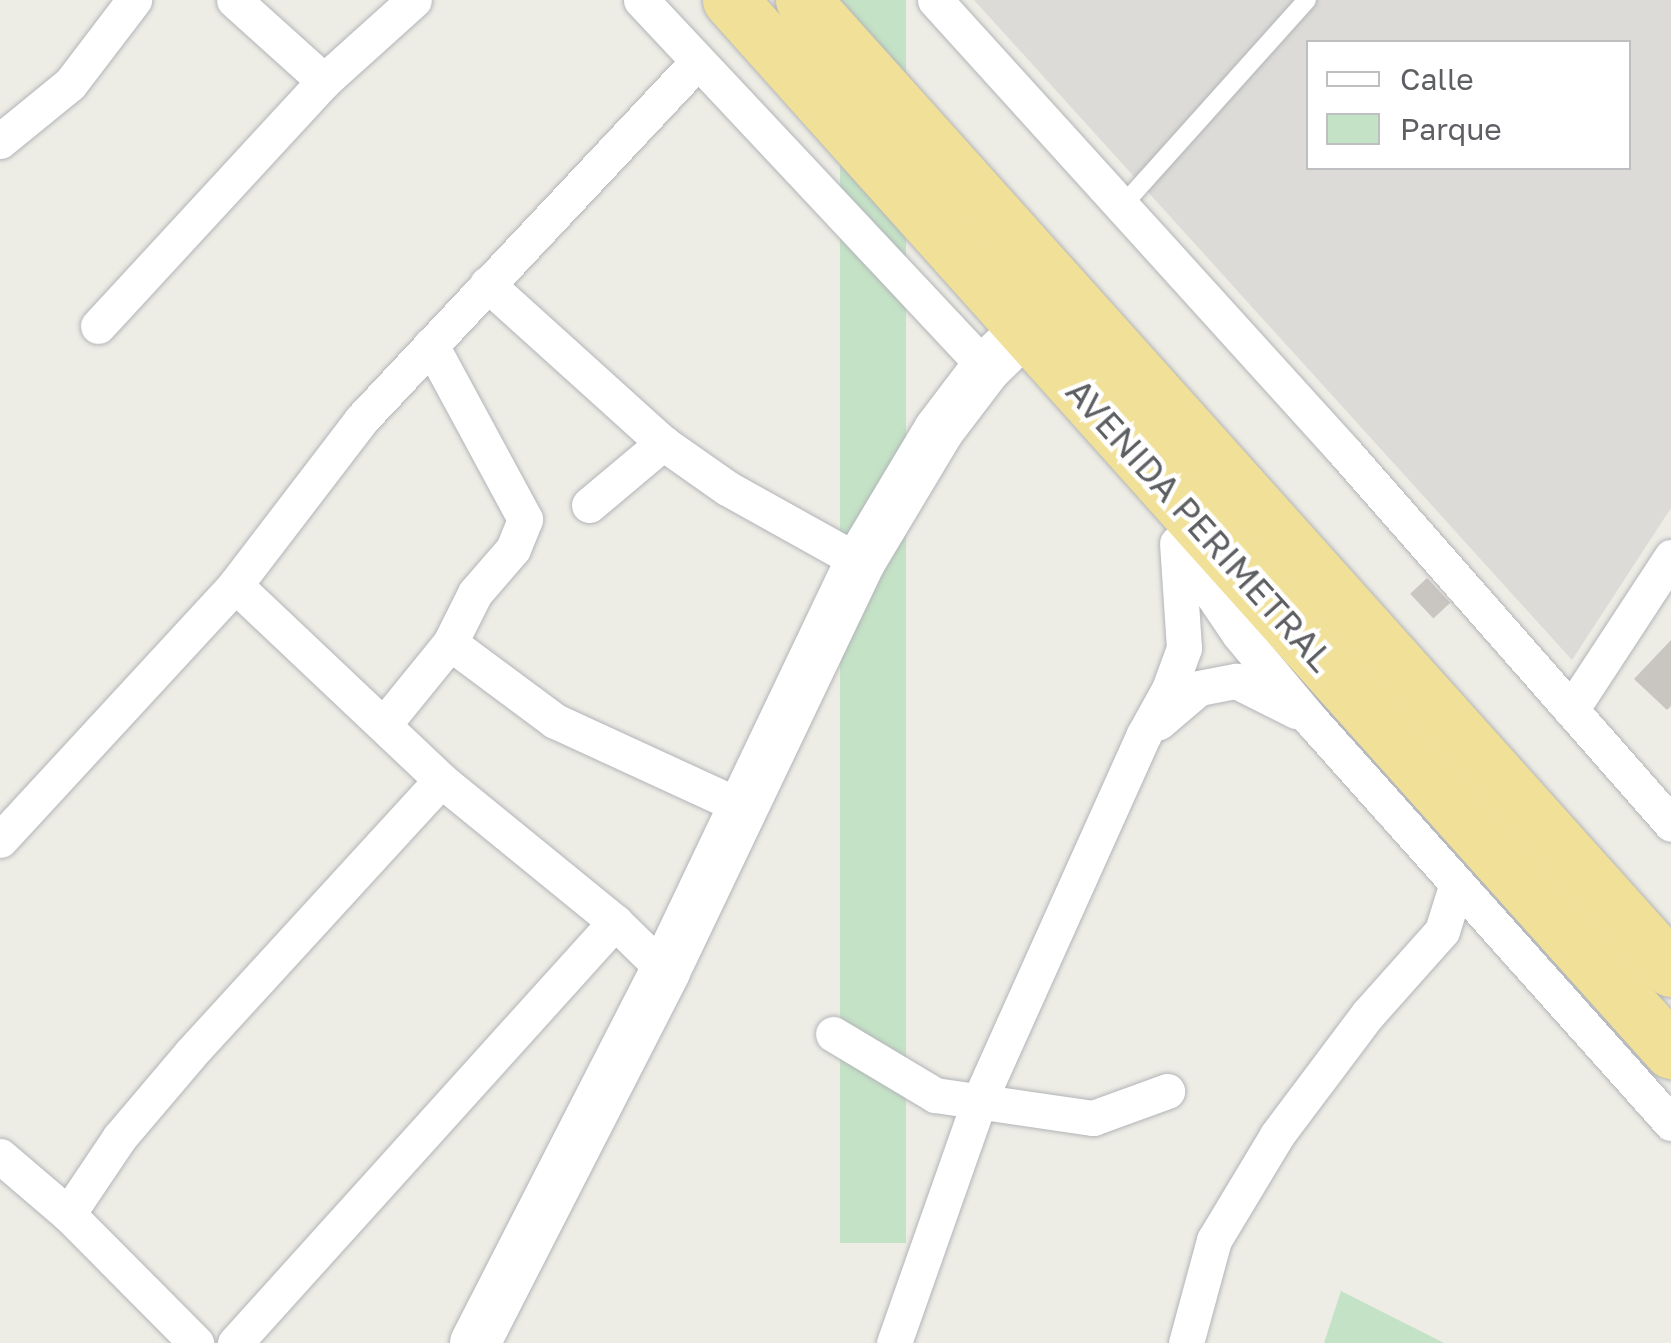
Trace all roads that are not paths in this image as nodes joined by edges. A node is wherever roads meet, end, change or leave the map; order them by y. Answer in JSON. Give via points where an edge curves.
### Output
{"nodes":[{"id":1,"x":134,"y":0,"type":"edge"},
{"id":2,"x":234,"y":0,"type":"edge"},
{"id":3,"x":414,"y":0,"type":"edge"},
{"id":4,"x":641,"y":0,"type":"edge"},
{"id":5,"x":730,"y":0,"type":"edge"},
{"id":6,"x":803,"y":0,"type":"edge"},
{"id":7,"x":935,"y":0,"type":"edge"},
{"id":8,"x":1307,"y":0,"type":"edge"},
{"id":9,"x":697,"y":62,"type":"junction"},
{"id":10,"x":324,"y":81,"type":"junction"},
{"id":11,"x":0,"y":141,"type":"edge"},
{"id":12,"x":1122,"y":206,"type":"junction"},
{"id":13,"x":486,"y":284,"type":"junction"},
{"id":14,"x":98,"y":326,"type":"dead end"},
{"id":15,"x":1025,"y":330,"type":"junction"},
{"id":16,"x":431,"y":345,"type":"junction"},
{"id":17,"x":986,"y":368,"type":"junction"},
{"id":18,"x":662,"y":443,"type":"junction"},
{"id":19,"x":589,"y":505,"type":"dead end"},
{"id":20,"x":1174,"y":518,"type":"junction"},
{"id":21,"x":1671,"y":556,"type":"edge"},
{"id":22,"x":860,"y":562,"type":"junction"},
{"id":23,"x":235,"y":585,"type":"junction"},
{"id":24,"x":450,"y":643,"type":"junction"},
{"id":25,"x":1571,"y":710,"type":"junction"},
{"id":26,"x":1310,"y":719,"type":"junction"},
{"id":27,"x":385,"y":722,"type":"junction"},
{"id":28,"x":1143,"y":736,"type":"junction"},
{"id":29,"x":442,"y":780,"type":"junction"},
{"id":30,"x":742,"y":808,"type":"junction"},
{"id":31,"x":1671,"y":824,"type":"edge"},
{"id":32,"x":0,"y":840,"type":"edge"},
{"id":33,"x":1457,"y":883,"type":"junction"},
{"id":34,"x":615,"y":922,"type":"junction"},
{"id":35,"x":1671,"y":969,"type":"edge"},
{"id":36,"x":665,"y":971,"type":"junction"},
{"id":37,"x":833,"y":1034,"type":"dead end"},
{"id":38,"x":1671,"y":1051,"type":"edge"},
{"id":39,"x":1167,"y":1091,"type":"dead end"},
{"id":40,"x":980,"y":1099,"type":"junction"},
{"id":41,"x":1671,"y":1124,"type":"edge"},
{"id":42,"x":0,"y":1156,"type":"edge"},
{"id":43,"x":68,"y":1214,"type":"junction"},
{"id":44,"x":196,"y":1343,"type":"edge"},
{"id":45,"x":235,"y":1343,"type":"edge"},
{"id":46,"x":476,"y":1343,"type":"edge"},
{"id":47,"x":894,"y":1343,"type":"edge"},
{"id":48,"x":1186,"y":1343,"type":"edge"}],
"edges":[{"from":1,"to":11,"type":"street","via":[[70,84]]},
{"from":2,"to":10,"type":"street"},
{"from":3,"to":10,"type":"street"},
{"from":4,"to":9,"type":"street"},
{"from":5,"to":15,"type":"highway","name":"AVENIDA PERIMETRAL"},
{"from":6,"to":35,"type":"highway","name":"AVENIDA PERIMETRAL"},
{"from":7,"to":12,"type":"street"},
{"from":8,"to":12,"type":"lane"},
{"from":9,"to":13,"type":"street"},
{"from":9,"to":17,"type":"street"},
{"from":10,"to":14,"type":"street"},
{"from":12,"to":25,"type":"street"},
{"from":13,"to":16,"type":"street"},
{"from":13,"to":18,"type":"street"},
{"from":15,"to":17,"type":"street"},
{"from":15,"to":20,"type":"highway","name":"AVENIDA PERIMETRAL"},
{"from":16,"to":23,"type":"street","via":[[361,420]]},
{"from":16,"to":24,"type":"street","via":[[525,519]]},
{"from":17,"to":22,"type":"street","via":[[939,430]]},
{"from":18,"to":19,"type":"street"},
{"from":18,"to":22,"type":"street","via":[[727,488]]},
{"from":20,"to":26,"type":"street","via":[[1239,634]]},
{"from":20,"to":28,"type":"street","via":[[1184,648]]},
{"from":20,"to":38,"type":"highway","name":"AVENIDA PERIMETRAL"},
{"from":21,"to":25,"type":"street"},
{"from":22,"to":30,"type":"street"},
{"from":23,"to":27,"type":"street"},
{"from":23,"to":32,"type":"street"},
{"from":24,"to":27,"type":"street"},
{"from":24,"to":30,"type":"street","via":[[555,721]]},
{"from":25,"to":31,"type":"street"},
{"from":26,"to":28,"type":"street","via":[[1236,681],[1199,688]]},
{"from":26,"to":33,"type":"street"},
{"from":27,"to":29,"type":"street"},
{"from":28,"to":40,"type":"street"},
{"from":29,"to":34,"type":"street"},
{"from":29,"to":43,"type":"street","via":[[191,1054],[119,1138]]},
{"from":30,"to":36,"type":"street"},
{"from":33,"to":41,"type":"street"},
{"from":33,"to":48,"type":"street","via":[[1442,931],[1288,1120],[1214,1240]]},
{"from":34,"to":36,"type":"street"},
{"from":34,"to":45,"type":"street"},
{"from":36,"to":46,"type":"street"},
{"from":37,"to":40,"type":"street","via":[[935,1095]]},
{"from":39,"to":40,"type":"street","via":[[1093,1118]]},
{"from":40,"to":47,"type":"street"},
{"from":42,"to":43,"type":"street"},
{"from":43,"to":44,"type":"street"}]}
